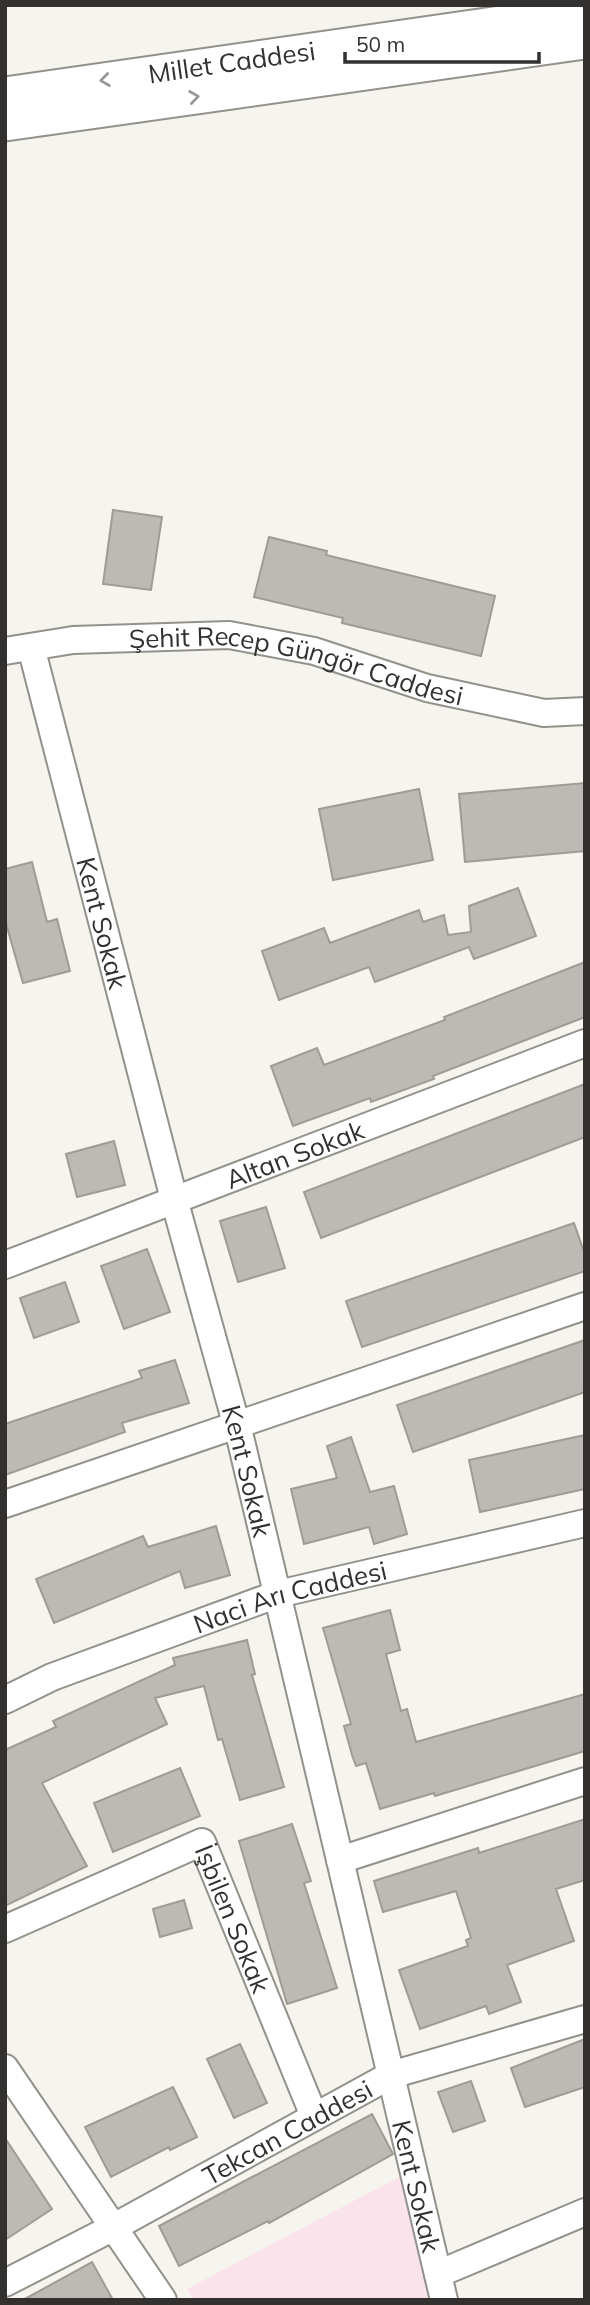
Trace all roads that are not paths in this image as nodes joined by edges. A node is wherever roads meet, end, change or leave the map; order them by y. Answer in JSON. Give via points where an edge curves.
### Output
{"nodes":[{"id":1,"x":567,"y":24,"type":"edge"},
{"id":2,"x":5,"y":94,"type":"edge"},
{"id":3,"x":5,"y":124,"type":"edge"},
{"id":4,"x":18,"y":649,"type":"edge"},
{"id":5,"x":585,"y":711,"type":"edge"},
{"id":6,"x":585,"y":1043,"type":"edge"},
{"id":7,"x":174,"y":1199,"type":"junction"},
{"id":8,"x":5,"y":1265,"type":"edge"},
{"id":9,"x":585,"y":1306,"type":"edge"},
{"id":10,"x":237,"y":1425,"type":"junction"},
{"id":11,"x":5,"y":1504,"type":"edge"},
{"id":12,"x":585,"y":1523,"type":"edge"},
{"id":13,"x":278,"y":1594,"type":"junction"},
{"id":14,"x":5,"y":1700,"type":"edge"},
{"id":15,"x":585,"y":1782,"type":"edge"},
{"id":16,"x":340,"y":1860,"type":"junction"},
{"id":17,"x":5,"y":1929,"type":"edge"},
{"id":18,"x":585,"y":2019,"type":"edge"},
{"id":19,"x":5,"y":2068,"type":"edge"},
{"id":20,"x":391,"y":2075,"type":"junction"},
{"id":21,"x":314,"y":2116,"type":"junction"},
{"id":22,"x":585,"y":2212,"type":"edge"},
{"id":23,"x":114,"y":2227,"type":"junction"},
{"id":24,"x":438,"y":2274,"type":"junction"},
{"id":25,"x":5,"y":2283,"type":"edge"},
{"id":26,"x":163,"y":2300,"type":"edge"},
{"id":27,"x":444,"y":2300,"type":"edge"}],
"edges":[{"from":1,"to":2,"type":"main road","name":"Millet Caddesi","one_way":true},
{"from":3,"to":1,"type":"main road","name":"Millet Caddesi","one_way":true},
{"from":4,"to":5,"type":"street","name":"Şehit Recep Güngör Caddesi","via":[[73,640],[229,635],[314,651],[427,688],[544,713]]},
{"from":4,"to":7,"type":"street","name":"Kent Sokak"},
{"from":6,"to":7,"type":"street","name":"Altan Sokak"},
{"from":7,"to":8,"type":"street","name":"Altan Sokak"},
{"from":7,"to":10,"type":"street","name":"Kent Sokak"},
{"from":9,"to":10,"type":"street"},
{"from":10,"to":11,"type":"street"},
{"from":10,"to":13,"type":"street","name":"Kent Sokak"},
{"from":12,"to":13,"type":"street","name":"Naci Arı Caddesi"},
{"from":13,"to":14,"type":"street","name":"Naci Arı Caddesi","via":[[52,1677]]},
{"from":13,"to":16,"type":"street","name":"Kent Sokak"},
{"from":15,"to":16,"type":"street"},
{"from":16,"to":20,"type":"street","name":"Kent Sokak"},
{"from":17,"to":21,"type":"street","name":"İşbilen Sokak","via":[[202,1842]]},
{"from":18,"to":20,"type":"street","name":"Tekcan Caddesi"},
{"from":19,"to":23,"type":"street"},
{"from":20,"to":21,"type":"street","name":"Tekcan Caddesi"},
{"from":20,"to":24,"type":"street","name":"Kent Sokak"},
{"from":21,"to":23,"type":"street","name":"Tekcan Caddesi"},
{"from":22,"to":24,"type":"street"},
{"from":23,"to":25,"type":"street","name":"Tekcan Caddesi"},
{"from":23,"to":26,"type":"street"},
{"from":24,"to":27,"type":"street","name":"Kent Sokak"}]}
